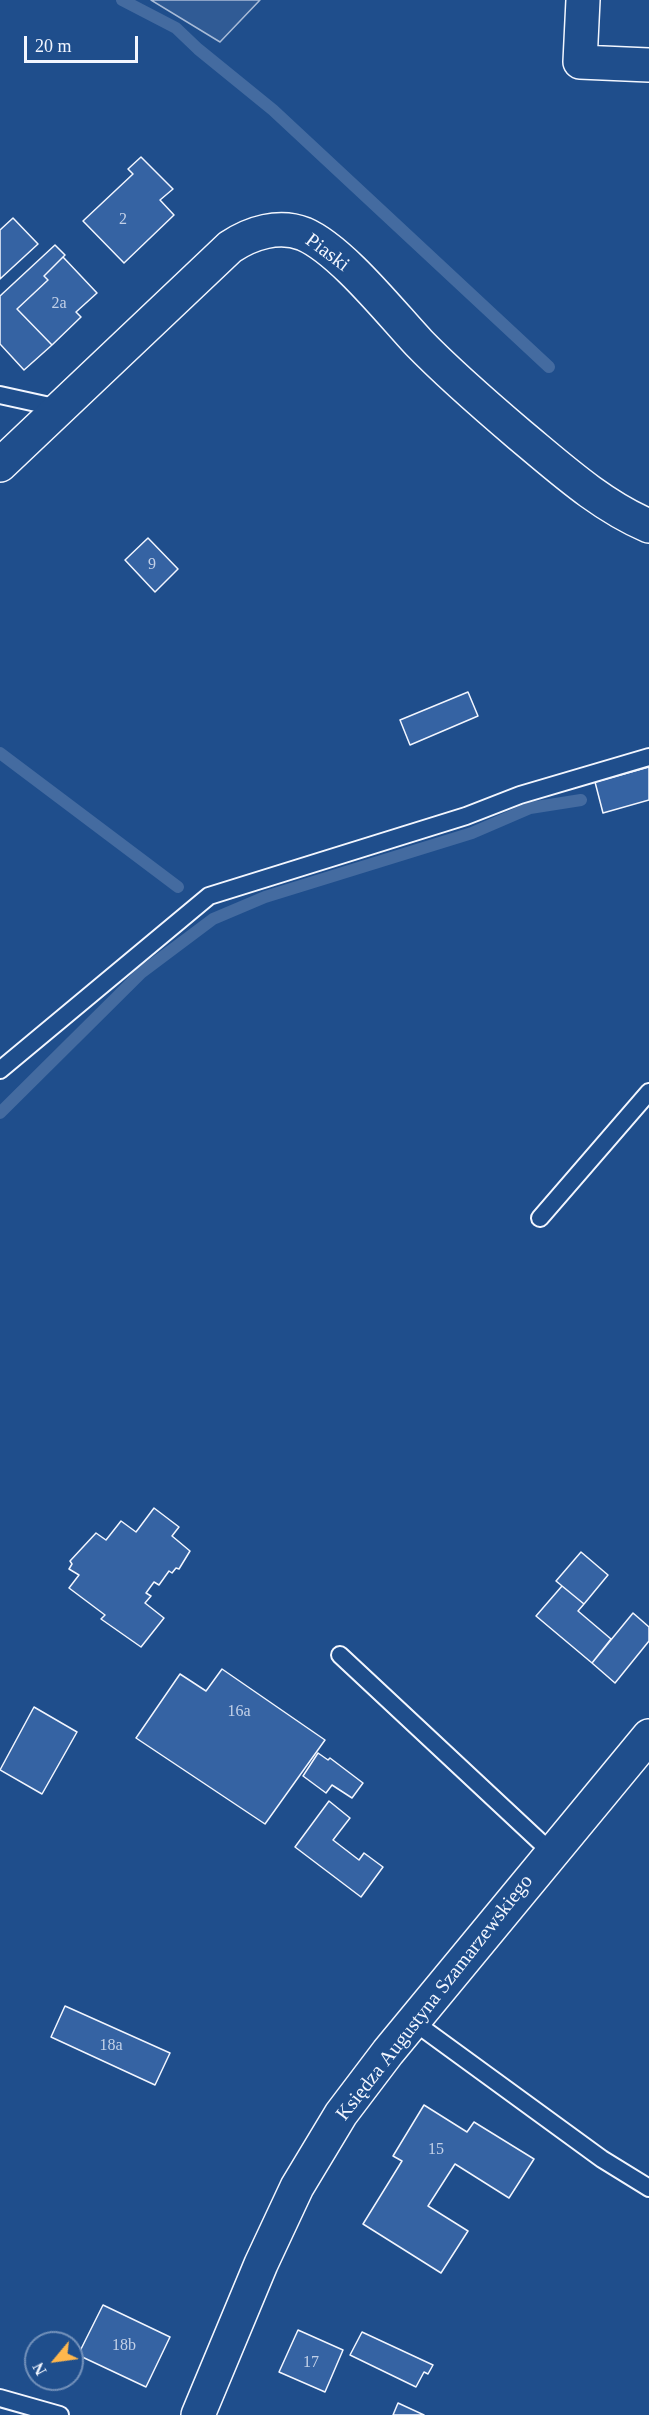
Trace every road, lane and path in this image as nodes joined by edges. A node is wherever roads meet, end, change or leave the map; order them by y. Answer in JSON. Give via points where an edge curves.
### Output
{"nodes":[{"id":1,"x":583,"y":0,"type":"edge"},
{"id":2,"x":649,"y":64,"type":"edge"},
{"id":3,"x":0,"y":395,"type":"edge"},
{"id":4,"x":59,"y":408,"type":"junction"},
{"id":5,"x":0,"y":465,"type":"edge"},
{"id":6,"x":649,"y":526,"type":"edge"},
{"id":7,"x":649,"y":757,"type":"edge"},
{"id":8,"x":0,"y":1070,"type":"edge"},
{"id":9,"x":649,"y":1092,"type":"edge"},
{"id":10,"x":540,"y":1218,"type":"dead end"},
{"id":11,"x":340,"y":1655,"type":"dead end"},
{"id":12,"x":649,"y":1736,"type":"edge"},
{"id":13,"x":551,"y":1852,"type":"junction"},
{"id":14,"x":414,"y":2022,"type":"junction"},
{"id":15,"x":649,"y":2188,"type":"edge"},
{"id":16,"x":0,"y":2398,"type":"edge"},
{"id":17,"x":60,"y":2415,"type":"edge"},
{"id":18,"x":198,"y":2415,"type":"edge"}],
"edges":[{"from":1,"to":2,"type":"street","via":[[580,62]]},
{"from":3,"to":4,"type":"lane"},
{"from":4,"to":5,"type":"street","name":"Piaski"},
{"from":4,"to":6,"type":"street","name":"Piaski","via":[[230,247],[264,231],[292,231],[304,234],[344,264],[422,346],[555,465],[609,506]]},
{"from":7,"to":8,"type":"lane","via":[[209,896]]},
{"from":9,"to":10,"type":"lane"},
{"from":11,"to":13,"type":"lane"},
{"from":12,"to":13,"type":"street","name":"Księdza Augustyna Szamarzewskiego"},
{"from":13,"to":14,"type":"street","name":"Księdza Augustyna Szamarzewskiego"},
{"from":14,"to":15,"type":"lane","via":[[602,2159]]},
{"from":14,"to":18,"type":"street","name":"Księdza Augustyna Szamarzewskiego","via":[[341,2114],[297,2187]]},
{"from":16,"to":17,"type":"lane"}]}
